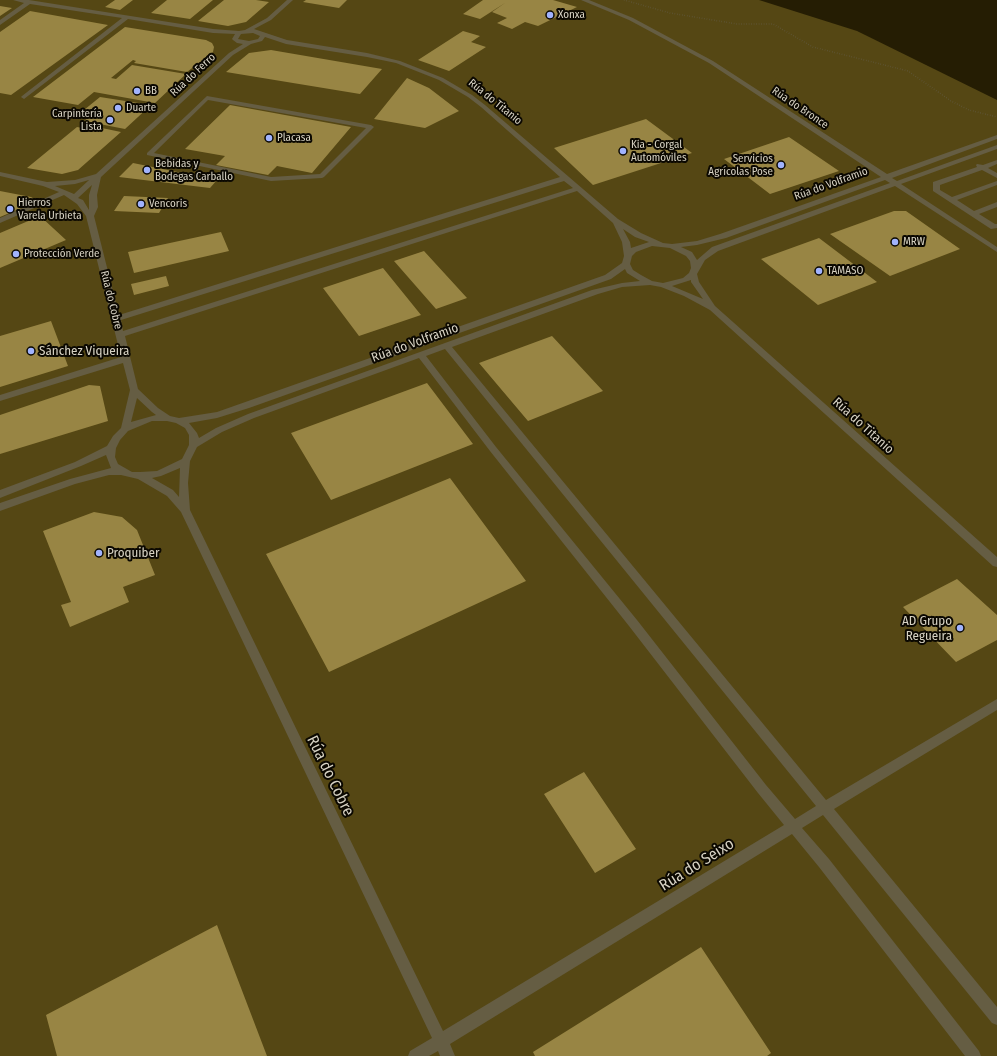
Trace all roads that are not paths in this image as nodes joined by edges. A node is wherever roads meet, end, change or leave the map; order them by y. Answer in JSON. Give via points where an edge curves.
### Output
{"nodes":[{"id":1,"x":16,"y":0,"type":"edge"},
{"id":2,"x":290,"y":0,"type":"edge"},
{"id":3,"x":584,"y":0,"type":"edge"},
{"id":4,"x":30,"y":2,"type":"junction"},
{"id":5,"x":127,"y":17,"type":"junction"},
{"id":6,"x":269,"y":19,"type":"junction"},
{"id":7,"x":0,"y":23,"type":"edge"},
{"id":8,"x":213,"y":31,"type":"junction"},
{"id":9,"x":247,"y":31,"type":"junction"},
{"id":10,"x":239,"y":33,"type":"junction"},
{"id":11,"x":262,"y":35,"type":"junction"},
{"id":12,"x":236,"y":40,"type":"junction"},
{"id":13,"x":257,"y":41,"type":"junction"},
{"id":14,"x":286,"y":42,"type":"junction"},
{"id":15,"x":249,"y":43,"type":"junction"},
{"id":16,"x":231,"y":54,"type":"junction"},
{"id":17,"x":24,"y":97,"type":"dead end"},
{"id":18,"x":159,"y":132,"type":"junction"},
{"id":19,"x":997,"y":137,"type":"edge"},
{"id":20,"x":997,"y":147,"type":"edge"},
{"id":21,"x":967,"y":158,"type":"junction"},
{"id":22,"x":997,"y":162,"type":"edge"},
{"id":23,"x":982,"y":167,"type":"junction"},
{"id":24,"x":0,"y":174,"type":"edge"},
{"id":25,"x":98,"y":176,"type":"junction"},
{"id":26,"x":997,"y":176,"type":"edge"},
{"id":27,"x":886,"y":177,"type":"junction"},
{"id":28,"x":565,"y":178,"type":"junction"},
{"id":29,"x":895,"y":183,"type":"junction"},
{"id":30,"x":997,"y":183,"type":"edge"},
{"id":31,"x":44,"y":184,"type":"junction"},
{"id":32,"x":577,"y":189,"type":"junction"},
{"id":33,"x":65,"y":192,"type":"junction"},
{"id":34,"x":74,"y":198,"type":"junction"},
{"id":35,"x":952,"y":200,"type":"junction"},
{"id":36,"x":997,"y":204,"type":"edge"},
{"id":37,"x":973,"y":214,"type":"junction"},
{"id":38,"x":90,"y":216,"type":"junction"},
{"id":39,"x":0,"y":221,"type":"edge"},
{"id":40,"x":615,"y":222,"type":"junction"},
{"id":41,"x":997,"y":226,"type":"edge"},
{"id":42,"x":660,"y":244,"type":"junction"},
{"id":43,"x":672,"y":246,"type":"junction"},
{"id":44,"x":997,"y":250,"type":"edge"},
{"id":45,"x":627,"y":260,"type":"junction"},
{"id":46,"x":694,"y":271,"type":"junction"},
{"id":47,"x":650,"y":283,"type":"junction"},
{"id":48,"x":663,"y":285,"type":"junction"},
{"id":49,"x":713,"y":308,"type":"junction"},
{"id":50,"x":116,"y":319,"type":"junction"},
{"id":51,"x":120,"y":335,"type":"junction"},
{"id":52,"x":447,"y":346,"type":"junction"},
{"id":53,"x":421,"y":355,"type":"junction"},
{"id":54,"x":126,"y":359,"type":"junction"},
{"id":55,"x":134,"y":390,"type":"junction"},
{"id":56,"x":0,"y":398,"type":"edge"},
{"id":57,"x":167,"y":418,"type":"junction"},
{"id":58,"x":179,"y":421,"type":"junction"},
{"id":59,"x":125,"y":429,"type":"junction"},
{"id":60,"x":194,"y":445,"type":"junction"},
{"id":61,"x":111,"y":448,"type":"junction"},
{"id":62,"x":185,"y":461,"type":"junction"},
{"id":63,"x":122,"y":471,"type":"junction"},
{"id":64,"x":140,"y":476,"type":"junction"},
{"id":65,"x":0,"y":494,"type":"edge"},
{"id":66,"x":0,"y":507,"type":"edge"},
{"id":67,"x":185,"y":510,"type":"junction"},
{"id":68,"x":997,"y":563,"type":"edge"},
{"id":69,"x":997,"y":704,"type":"edge"},
{"id":70,"x":826,"y":808,"type":"junction"},
{"id":71,"x":794,"y":826,"type":"junction"},
{"id":72,"x":997,"y":1018,"type":"edge"},
{"id":73,"x":441,"y":1041,"type":"junction"},
{"id":74,"x":415,"y":1056,"type":"edge"},
{"id":75,"x":448,"y":1056,"type":"edge"},
{"id":76,"x":974,"y":1056,"type":"edge"}],
"edges":[{"from":1,"to":4,"type":"street"},
{"from":2,"to":6,"type":"street"},
{"from":3,"to":27,"type":"street","name":"Rúa do Bronce","via":[[631,19],[711,62]]},
{"from":4,"to":5,"type":"street"},
{"from":4,"to":7,"type":"street"},
{"from":5,"to":8,"type":"street"},
{"from":5,"to":17,"type":"street"},
{"from":6,"to":9,"type":"street"},
{"from":6,"to":11,"type":"street"},
{"from":8,"to":10,"type":"street"},
{"from":8,"to":12,"type":"street"},
{"from":9,"to":10,"type":"street"},
{"from":9,"to":11,"type":"street","name":"Rúa do Titanio"},
{"from":10,"to":12,"type":"street","name":"Rúa do Ferro"},
{"from":11,"to":13,"type":"street"},
{"from":11,"to":14,"type":"street","name":"Rúa do Titanio"},
{"from":12,"to":15,"type":"street"},
{"from":12,"to":16,"type":"street","name":"Rúa do Ferro"},
{"from":13,"to":14,"type":"street","name":"Rúa do Titanio"},
{"from":13,"to":15,"type":"street"},
{"from":14,"to":28,"type":"street","name":"Rúa do Titanio","via":[[384,59],[441,79],[464,91],[483,106]]},
{"from":15,"to":16,"type":"street","name":"Rúa do Ferro"},
{"from":16,"to":18,"type":"street","name":"Rúa do Ferro"},
{"from":18,"to":18,"type":"street","via":[[207,98],[371,127],[322,176],[271,179],[149,154]]},
{"from":18,"to":25,"type":"street","name":"Rúa do Ferro"},
{"from":19,"to":27,"type":"street","name":"Rúa do Volframio"},
{"from":20,"to":21,"type":"street","name":"Rúa do Volframio"},
{"from":21,"to":23,"type":"street"},
{"from":21,"to":29,"type":"street","name":"Rúa do Volframio"},
{"from":22,"to":23,"type":"street"},
{"from":23,"to":26,"type":"street"},
{"from":23,"to":35,"type":"street","via":[[936,184],[937,191]]},
{"from":24,"to":31,"type":"street","name":"Rúa do Cobre"},
{"from":25,"to":31,"type":"street","name":"Rúa do Ferro","via":[[75,182]]},
{"from":25,"to":34,"type":"street","name":"Rúa do Ferro"},
{"from":25,"to":38,"type":"street","via":[[93,195],[94,207]]},
{"from":27,"to":29,"type":"street","name":"Rúa do Bronce"},
{"from":27,"to":43,"type":"street","name":"Rúa do Volframio","via":[[722,236]]},
{"from":28,"to":32,"type":"street","name":"Rúa do Titanio"},
{"from":28,"to":50,"type":"street"},
{"from":29,"to":44,"type":"street","name":"Rúa do Bronce"},
{"from":29,"to":46,"type":"street","name":"Rúa do Volframio","via":[[715,249],[702,258]]},
{"from":30,"to":35,"type":"street"},
{"from":31,"to":33,"type":"street","name":"Rúa do Cobre"},
{"from":32,"to":40,"type":"street","name":"Rúa do Titanio"},
{"from":32,"to":51,"type":"street"},
{"from":33,"to":34,"type":"street","name":"Rúa do Cobre"},
{"from":33,"to":39,"type":"street"},
{"from":34,"to":38,"type":"street","name":"Rúa do Cobre","via":[[86,208]]},
{"from":35,"to":37,"type":"street"},
{"from":36,"to":37,"type":"street"},
{"from":37,"to":41,"type":"street","via":[[994,227]]},
{"from":38,"to":50,"type":"street","name":"Rúa do Cobre"},
{"from":40,"to":42,"type":"street"},
{"from":40,"to":45,"type":"street","via":[[626,242]]},
{"from":42,"to":43,"type":"street"},
{"from":42,"to":45,"type":"street","via":[[633,250]]},
{"from":43,"to":46,"type":"street","via":[[689,254],[694,261]]},
{"from":45,"to":47,"type":"street","via":[[630,271]]},
{"from":45,"to":58,"type":"street","name":"Rúa do Volframio","via":[[608,277],[586,285],[246,406],[218,415]]},
{"from":46,"to":48,"type":"street","via":[[686,280]]},
{"from":46,"to":49,"type":"street","via":[[695,282]]},
{"from":47,"to":48,"type":"street"},
{"from":47,"to":52,"type":"street","name":"Rúa do Volframio","via":[[622,284],[595,292]]},
{"from":48,"to":49,"type":"street"},
{"from":49,"to":68,"type":"street","name":"Rúa do Titanio"},
{"from":50,"to":51,"type":"street","name":"Rúa do Cobre"},
{"from":51,"to":54,"type":"street","name":"Rúa do Cobre"},
{"from":52,"to":53,"type":"street","name":"Rúa do Volframio"},
{"from":52,"to":70,"type":"street"},
{"from":53,"to":60,"type":"street","name":"Rúa do Volframio","via":[[251,416]]},
{"from":53,"to":71,"type":"street","via":[[762,789]]},
{"from":54,"to":55,"type":"street","name":"Rúa do Cobre"},
{"from":54,"to":56,"type":"street"},
{"from":55,"to":57,"type":"street"},
{"from":55,"to":59,"type":"street"},
{"from":57,"to":58,"type":"street"},
{"from":57,"to":59,"type":"street","via":[[152,418]]},
{"from":58,"to":60,"type":"street","via":[[188,426],[194,435]]},
{"from":59,"to":61,"type":"street"},
{"from":60,"to":62,"type":"street"},
{"from":61,"to":63,"type":"street","via":[[110,457],[114,466]]},
{"from":61,"to":65,"type":"street","via":[[78,464]]},
{"from":62,"to":64,"type":"street","via":[[158,474]]},
{"from":62,"to":67,"type":"street"},
{"from":63,"to":64,"type":"street"},
{"from":63,"to":66,"type":"street","via":[[73,481]]},
{"from":64,"to":67,"type":"street","via":[[170,494]]},
{"from":67,"to":73,"type":"street","name":"Rúa do Cobre"},
{"from":69,"to":70,"type":"street","name":"Rúa do Seixo"},
{"from":70,"to":71,"type":"street","name":"Rúa do Seixo"},
{"from":70,"to":72,"type":"street"},
{"from":71,"to":73,"type":"street","name":"Rúa do Seixo"},
{"from":71,"to":76,"type":"street"},
{"from":73,"to":74,"type":"street","name":"Rúa do Seixo"},
{"from":73,"to":75,"type":"street","name":"Rúa do Cobre"}]}
